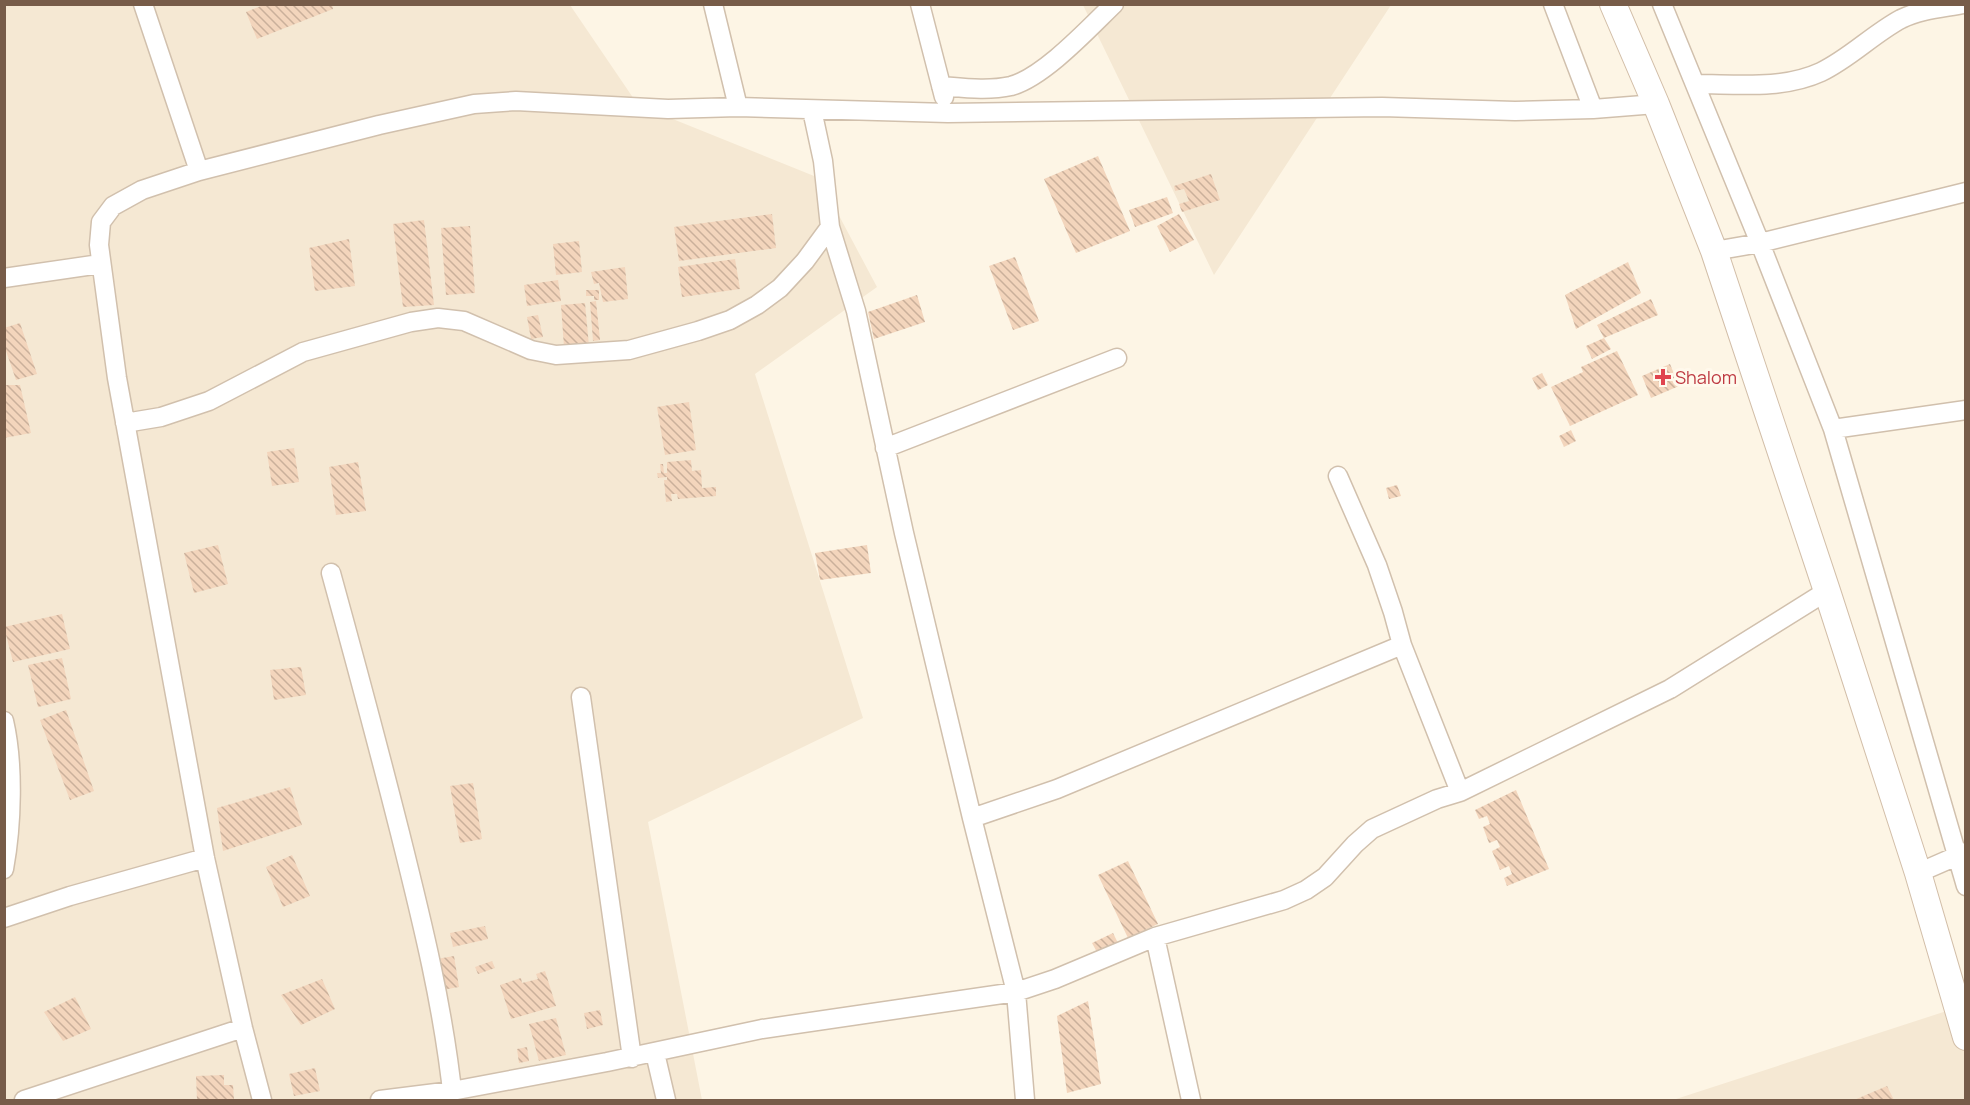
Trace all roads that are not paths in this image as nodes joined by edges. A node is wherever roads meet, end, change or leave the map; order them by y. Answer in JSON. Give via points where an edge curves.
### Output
{"nodes":[{"id":1,"x":143,"y":4,"type":"edge"},
{"id":2,"x":713,"y":4,"type":"edge"},
{"id":3,"x":920,"y":4,"type":"edge"},
{"id":4,"x":1114,"y":4,"type":"edge"},
{"id":5,"x":1553,"y":4,"type":"edge"},
{"id":6,"x":1613,"y":4,"type":"edge"},
{"id":7,"x":1662,"y":4,"type":"edge"},
{"id":8,"x":1964,"y":4,"type":"edge"},
{"id":9,"x":1900,"y":11,"type":"edge"},
{"id":10,"x":1695,"y":84,"type":"junction"},
{"id":11,"x":941,"y":86,"type":"junction"},
{"id":12,"x":1656,"y":104,"type":"junction"},
{"id":13,"x":738,"y":107,"type":"junction"},
{"id":14,"x":812,"y":110,"type":"junction"},
{"id":15,"x":1593,"y":110,"type":"junction"},
{"id":16,"x":948,"y":113,"type":"junction"},
{"id":17,"x":199,"y":171,"type":"junction"},
{"id":18,"x":1965,"y":192,"type":"edge"},
{"id":19,"x":830,"y":227,"type":"junction"},
{"id":20,"x":1760,"y":243,"type":"junction"},
{"id":21,"x":1714,"y":251,"type":"junction"},
{"id":22,"x":100,"y":264,"type":"junction"},
{"id":23,"x":4,"y":278,"type":"edge"},
{"id":24,"x":1117,"y":358,"type":"dead end"},
{"id":25,"x":1965,"y":410,"type":"edge"},
{"id":26,"x":125,"y":423,"type":"junction"},
{"id":27,"x":1833,"y":429,"type":"junction"},
{"id":28,"x":885,"y":448,"type":"junction"},
{"id":29,"x":1338,"y":476,"type":"dead end"},
{"id":30,"x":331,"y":573,"type":"dead end"},
{"id":31,"x":1827,"y":591,"type":"junction"},
{"id":32,"x":1402,"y":645,"type":"junction"},
{"id":33,"x":581,"y":697,"type":"dead end"},
{"id":34,"x":4,"y":721,"type":"edge"},
{"id":35,"x":1460,"y":792,"type":"junction"},
{"id":36,"x":972,"y":818,"type":"junction"},
{"id":37,"x":1961,"y":854,"type":"edge"},
{"id":38,"x":205,"y":858,"type":"junction"},
{"id":39,"x":4,"y":869,"type":"edge"},
{"id":40,"x":1918,"y":873,"type":"junction"},
{"id":41,"x":1965,"y":886,"type":"edge"},
{"id":42,"x":4,"y":918,"type":"edge"},
{"id":43,"x":1155,"y":937,"type":"junction"},
{"id":44,"x":1016,"y":992,"type":"junction"},
{"id":45,"x":243,"y":1028,"type":"junction"},
{"id":46,"x":1965,"y":1036,"type":"edge"},
{"id":47,"x":655,"y":1053,"type":"junction"},
{"id":48,"x":632,"y":1058,"type":"junction"},
{"id":49,"x":453,"y":1096,"type":"edge"},
{"id":50,"x":24,"y":1101,"type":"edge"},
{"id":51,"x":262,"y":1101,"type":"edge"},
{"id":52,"x":380,"y":1101,"type":"edge"},
{"id":53,"x":666,"y":1101,"type":"edge"},
{"id":54,"x":1025,"y":1101,"type":"edge"},
{"id":55,"x":1191,"y":1101,"type":"edge"}],
"edges":[{"from":1,"to":17,"type":"street"},
{"from":2,"to":13,"type":"street"},
{"from":3,"to":11,"type":"street"},
{"from":4,"to":11,"type":"street","via":[[1044,69],[1013,85],[984,89]]},
{"from":5,"to":15,"type":"street"},
{"from":6,"to":12,"type":"main road"},
{"from":7,"to":10,"type":"street"},
{"from":8,"to":9,"type":"street"},
{"from":9,"to":10,"type":"street","via":[[1830,66],[1799,80],[1779,84]]},
{"from":10,"to":20,"type":"street"},
{"from":11,"to":16,"type":"street"},
{"from":12,"to":15,"type":"street"},
{"from":12,"to":21,"type":"main road"},
{"from":13,"to":14,"type":"street"},
{"from":13,"to":17,"type":"street","via":[[668,109],[516,101],[474,104]]},
{"from":14,"to":16,"type":"street"},
{"from":14,"to":19,"type":"street","via":[[822,155]]},
{"from":15,"to":16,"type":"street","via":[[1382,107]]},
{"from":17,"to":22,"type":"street","via":[[142,190],[113,206],[102,222]]},
{"from":18,"to":20,"type":"street"},
{"from":19,"to":26,"type":"street","via":[[780,288],[758,305],[698,332],[629,350],[556,356],[531,350],[464,321],[438,318],[411,322],[303,352],[209,401],[162,417]]},
{"from":19,"to":28,"type":"street","via":[[860,330]]},
{"from":20,"to":21,"type":"street"},
{"from":20,"to":27,"type":"street"},
{"from":21,"to":31,"type":"main road"},
{"from":22,"to":23,"type":"street"},
{"from":22,"to":26,"type":"street"},
{"from":24,"to":28,"type":"street"},
{"from":25,"to":27,"type":"street"},
{"from":26,"to":38,"type":"street"},
{"from":27,"to":37,"type":"street"},
{"from":28,"to":36,"type":"street"},
{"from":29,"to":32,"type":"street","via":[[1377,565]]},
{"from":30,"to":49,"type":"street","via":[[416,894]]},
{"from":31,"to":35,"type":"street","via":[[1670,689]]},
{"from":31,"to":40,"type":"main road"},
{"from":32,"to":35,"type":"street"},
{"from":32,"to":36,"type":"street","via":[[1057,789]]},
{"from":33,"to":48,"type":"street"},
{"from":34,"to":39,"type":"street","via":[[10,796]]},
{"from":35,"to":43,"type":"street","via":[[1372,829],[1325,877],[1306,890],[1284,900]]},
{"from":36,"to":44,"type":"street"},
{"from":37,"to":40,"type":"street"},
{"from":37,"to":41,"type":"street"},
{"from":38,"to":42,"type":"street"},
{"from":38,"to":45,"type":"street"},
{"from":40,"to":46,"type":"main road"},
{"from":43,"to":44,"type":"street"},
{"from":43,"to":55,"type":"street"},
{"from":44,"to":47,"type":"street","via":[[762,1029]]},
{"from":44,"to":54,"type":"street"},
{"from":45,"to":50,"type":"street"},
{"from":45,"to":51,"type":"street"},
{"from":47,"to":48,"type":"street"},
{"from":47,"to":53,"type":"street"},
{"from":48,"to":49,"type":"street"},
{"from":49,"to":52,"type":"street"}]}
